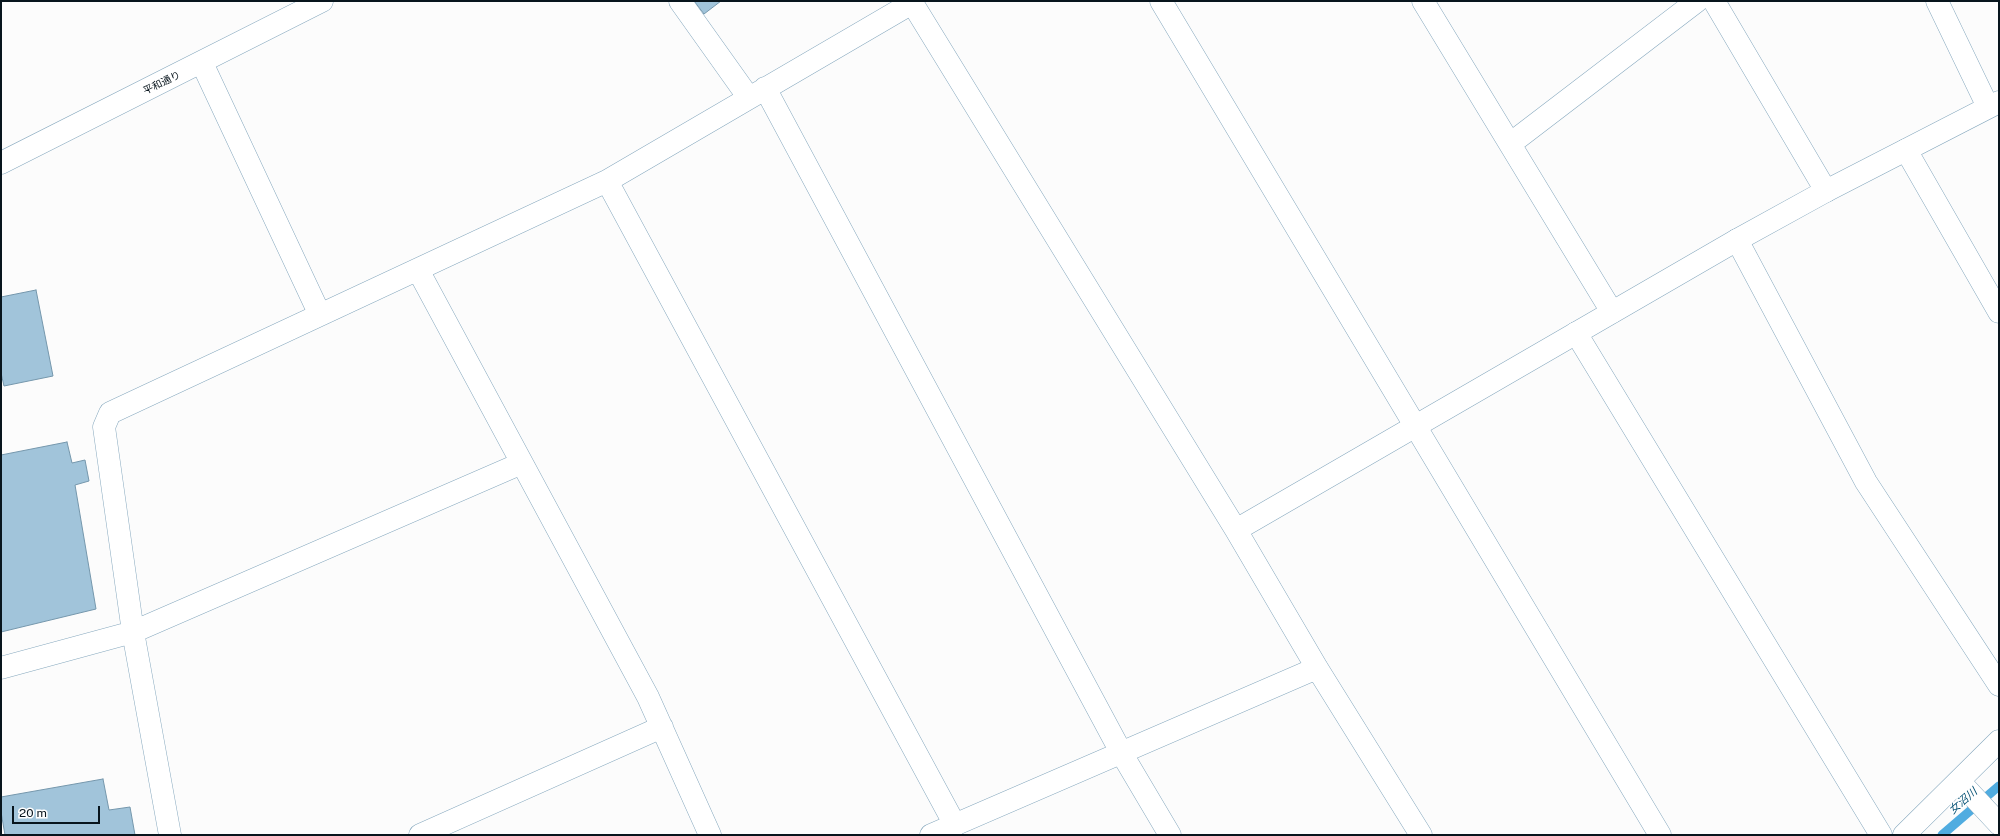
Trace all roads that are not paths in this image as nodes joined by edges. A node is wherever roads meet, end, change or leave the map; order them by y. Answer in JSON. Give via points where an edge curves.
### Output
{"nodes":[{"id":1,"x":322,"y":1,"type":"edge"},
{"id":2,"x":680,"y":1,"type":"edge"},
{"id":3,"x":1162,"y":1,"type":"edge"},
{"id":4,"x":1423,"y":1,"type":"edge"},
{"id":5,"x":1697,"y":1,"type":"edge"},
{"id":6,"x":1714,"y":1,"type":"edge"},
{"id":7,"x":1937,"y":1,"type":"edge"},
{"id":8,"x":912,"y":2,"type":"edge"},
{"id":9,"x":202,"y":63,"type":"junction"},
{"id":10,"x":757,"y":93,"type":"junction"},
{"id":11,"x":1994,"y":104,"type":"edge"},
{"id":12,"x":1510,"y":144,"type":"junction"},
{"id":13,"x":1906,"y":150,"type":"junction"},
{"id":14,"x":1,"y":163,"type":"edge"},
{"id":15,"x":607,"y":181,"type":"junction"},
{"id":16,"x":1826,"y":191,"type":"junction"},
{"id":17,"x":1737,"y":240,"type":"junction"},
{"id":18,"x":418,"y":270,"type":"junction"},
{"id":19,"x":1999,"y":311,"type":"edge"},
{"id":20,"x":1612,"y":312,"type":"junction"},
{"id":21,"x":320,"y":315,"type":"junction"},
{"id":22,"x":1576,"y":334,"type":"junction"},
{"id":23,"x":1415,"y":427,"type":"junction"},
{"id":24,"x":522,"y":463,"type":"junction"},
{"id":25,"x":1236,"y":530,"type":"junction"},
{"id":26,"x":133,"y":632,"type":"junction"},
{"id":27,"x":1,"y":668,"type":"edge"},
{"id":28,"x":1317,"y":668,"type":"junction"},
{"id":29,"x":1999,"y":685,"type":"edge"},
{"id":30,"x":662,"y":727,"type":"junction"},
{"id":31,"x":1999,"y":741,"type":"edge"},
{"id":32,"x":1122,"y":754,"type":"junction"},
{"id":33,"x":1959,"y":781,"type":"junction"},
{"id":34,"x":1999,"y":824,"type":"edge"},
{"id":35,"x":955,"y":825,"type":"junction"},
{"id":36,"x":170,"y":835,"type":"edge"},
{"id":37,"x":420,"y":835,"type":"edge"},
{"id":38,"x":710,"y":835,"type":"edge"},
{"id":39,"x":931,"y":835,"type":"edge"},
{"id":40,"x":1170,"y":835,"type":"edge"},
{"id":41,"x":1421,"y":835,"type":"edge"},
{"id":42,"x":1660,"y":835,"type":"edge"},
{"id":43,"x":1881,"y":835,"type":"edge"},
{"id":44,"x":1904,"y":835,"type":"edge"}],
"edges":[{"from":1,"to":9,"type":"street","name":"平和通り"},
{"from":2,"to":10,"type":"street"},
{"from":3,"to":23,"type":"street"},
{"from":4,"to":12,"type":"street"},
{"from":5,"to":12,"type":"street"},
{"from":6,"to":16,"type":"street"},
{"from":7,"to":11,"type":"street"},
{"from":8,"to":10,"type":"street"},
{"from":8,"to":25,"type":"street"},
{"from":9,"to":14,"type":"street","name":"平和通り"},
{"from":9,"to":21,"type":"street"},
{"from":10,"to":15,"type":"street"},
{"from":10,"to":32,"type":"street"},
{"from":11,"to":13,"type":"street"},
{"from":12,"to":20,"type":"street"},
{"from":13,"to":16,"type":"street"},
{"from":13,"to":19,"type":"street"},
{"from":15,"to":18,"type":"street"},
{"from":15,"to":35,"type":"street"},
{"from":16,"to":17,"type":"street"},
{"from":17,"to":20,"type":"street"},
{"from":17,"to":29,"type":"street","via":[[1866,482]]},
{"from":18,"to":21,"type":"street"},
{"from":18,"to":24,"type":"street"},
{"from":20,"to":22,"type":"street"},
{"from":21,"to":26,"type":"street","via":[[110,413],[104,427]]},
{"from":22,"to":23,"type":"street"},
{"from":22,"to":43,"type":"street"},
{"from":23,"to":25,"type":"street"},
{"from":23,"to":42,"type":"street"},
{"from":24,"to":26,"type":"street"},
{"from":24,"to":30,"type":"street"},
{"from":25,"to":28,"type":"street"},
{"from":26,"to":27,"type":"street"},
{"from":26,"to":36,"type":"street"},
{"from":28,"to":32,"type":"street"},
{"from":28,"to":41,"type":"street"},
{"from":30,"to":37,"type":"street"},
{"from":30,"to":38,"type":"street"},
{"from":31,"to":33,"type":"street"},
{"from":32,"to":35,"type":"street"},
{"from":32,"to":40,"type":"street"},
{"from":33,"to":34,"type":"street"},
{"from":33,"to":44,"type":"street"},
{"from":35,"to":39,"type":"street"}]}
